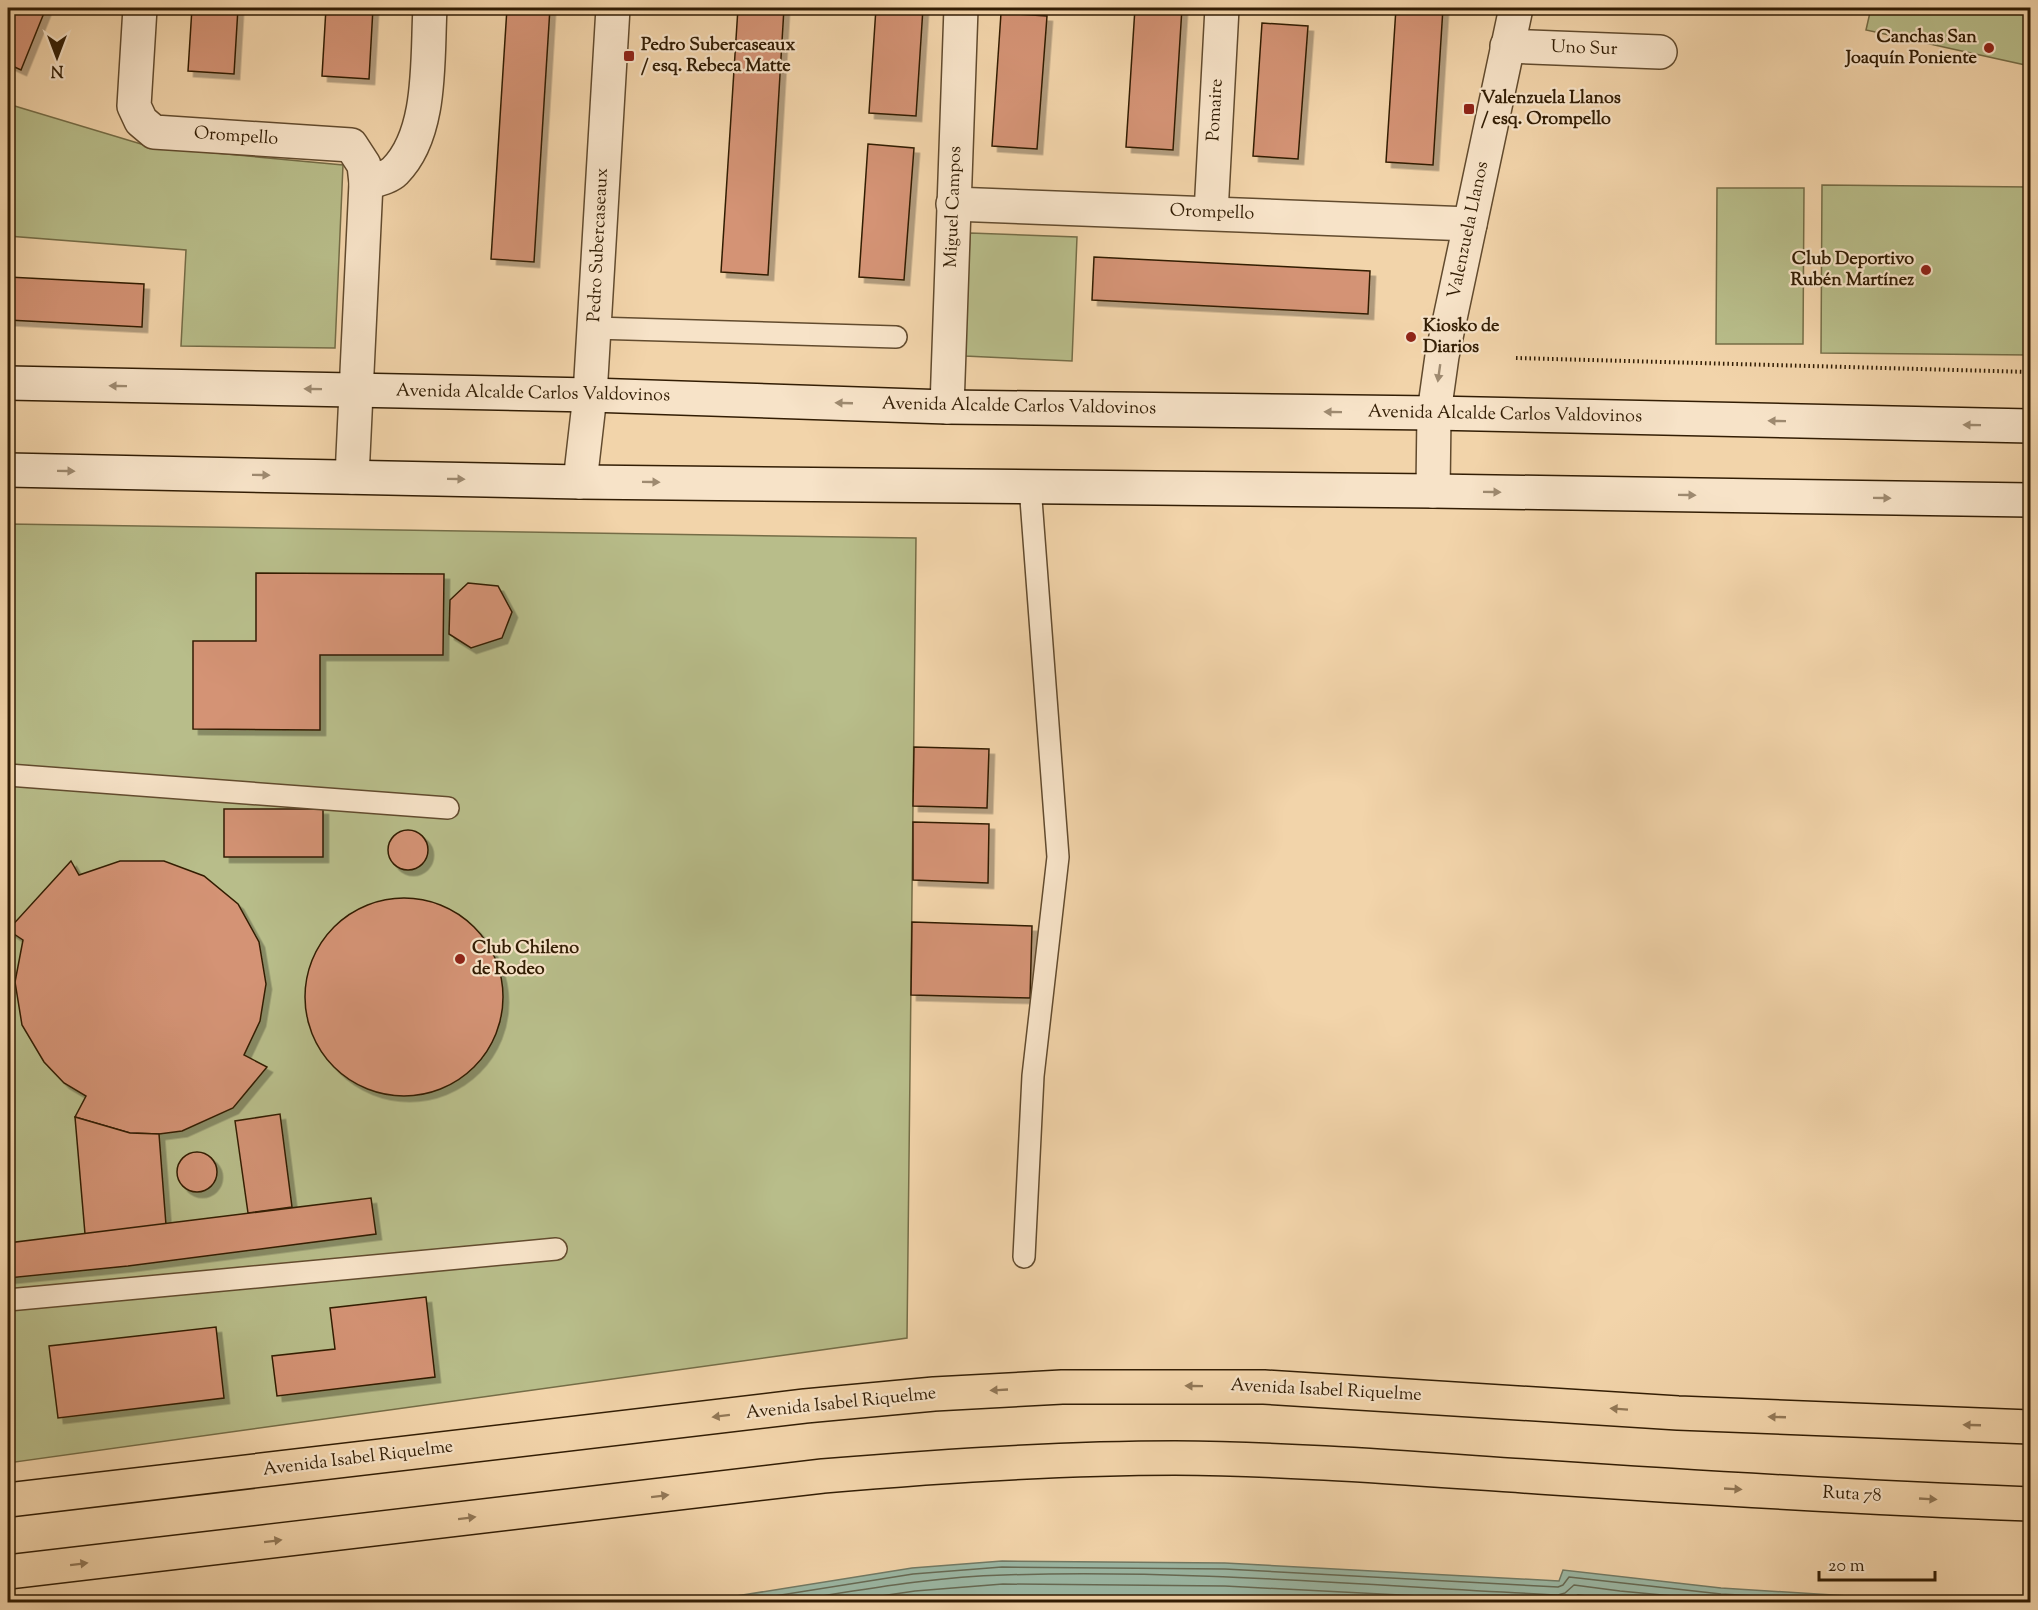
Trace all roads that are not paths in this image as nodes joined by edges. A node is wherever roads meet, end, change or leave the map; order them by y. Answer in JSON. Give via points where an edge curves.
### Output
{"nodes":[{"id":1,"x":140,"y":8,"type":"edge"},
{"id":2,"x":430,"y":8,"type":"edge"},
{"id":3,"x":613,"y":8,"type":"edge"},
{"id":4,"x":961,"y":8,"type":"edge"},
{"id":5,"x":1222,"y":8,"type":"edge"},
{"id":6,"x":1516,"y":8,"type":"edge"},
{"id":7,"x":1508,"y":46,"type":"junction"},
{"id":8,"x":1660,"y":52,"type":"dead end"},
{"id":9,"x":366,"y":183,"type":"junction"},
{"id":10,"x":953,"y":204,"type":"junction"},
{"id":11,"x":1211,"y":213,"type":"junction"},
{"id":12,"x":1470,"y":224,"type":"junction"},
{"id":13,"x":594,"y":328,"type":"junction"},
{"id":14,"x":896,"y":337,"type":"dead end"},
{"id":15,"x":8,"y":383,"type":"edge"},
{"id":16,"x":357,"y":390,"type":"junction"},
{"id":17,"x":590,"y":395,"type":"junction"},
{"id":18,"x":947,"y":407,"type":"junction"},
{"id":19,"x":1434,"y":413,"type":"junction"},
{"id":20,"x":2031,"y":426,"type":"edge"},
{"id":21,"x":8,"y":470,"type":"edge"},
{"id":22,"x":352,"y":477,"type":"junction"},
{"id":23,"x":580,"y":482,"type":"junction"},
{"id":24,"x":1030,"y":486,"type":"junction"},
{"id":25,"x":1433,"y":491,"type":"junction"},
{"id":26,"x":2031,"y":500,"type":"edge"},
{"id":27,"x":8,"y":775,"type":"edge"},
{"id":28,"x":448,"y":808,"type":"dead end"},
{"id":29,"x":556,"y":1249,"type":"dead end"},
{"id":30,"x":1023,"y":1257,"type":"dead end"},
{"id":31,"x":8,"y":1300,"type":"edge"},
{"id":32,"x":2031,"y":1426,"type":"edge"},
{"id":33,"x":8,"y":1500,"type":"edge"},
{"id":34,"x":2031,"y":1504,"type":"edge"},
{"id":35,"x":8,"y":1572,"type":"edge"}],
"edges":[{"from":1,"to":9,"type":"main road","name":"Orompello","via":[[134,106],[141,121],[154,132],[351,145],[364,165]]},
{"from":2,"to":9,"type":"main road","via":[[424,109],[417,132],[394,172]]},
{"from":3,"to":13,"type":"main road","name":"Pedro Subercaseaux"},
{"from":4,"to":10,"type":"main road","name":"Miguel Campos"},
{"from":5,"to":11,"type":"main road","name":"Pomaire"},
{"from":6,"to":7,"type":"main road","name":"Valenzuela Llanos"},
{"from":7,"to":8,"type":"main road","name":"Uno Sur"},
{"from":7,"to":12,"type":"main road","name":"Valenzuela Llanos"},
{"from":9,"to":16,"type":"main road"},
{"from":10,"to":11,"type":"main road","name":"Orompello"},
{"from":10,"to":18,"type":"main road","name":"Miguel Campos"},
{"from":11,"to":12,"type":"main road","name":"Orompello"},
{"from":12,"to":19,"type":"main road","name":"Valenzuela Llanos","one_way":true},
{"from":13,"to":14,"type":"lane"},
{"from":13,"to":17,"type":"main road","name":"Pedro Subercaseaux"},
{"from":16,"to":15,"type":"main road","name":"Avenida Alcalde Carlos Valdovinos","one_way":true},
{"from":16,"to":17,"type":"main road","name":"Avenida Alcalde Carlos Valdovinos"},
{"from":16,"to":22,"type":"main road"},
{"from":18,"to":17,"type":"main road","name":"Avenida Alcalde Carlos Valdovinos","one_way":true},
{"from":17,"to":23,"type":"main road","name":"Pedro Subercaseaux"},
{"from":19,"to":18,"type":"main road","name":"Avenida Alcalde Carlos Valdovinos","one_way":true},
{"from":20,"to":19,"type":"main road","name":"Avenida Alcalde Carlos Valdovinos","one_way":true},
{"from":19,"to":25,"type":"main road","name":"Valenzuela Llanos"},
{"from":21,"to":22,"type":"main road","one_way":true},
{"from":22,"to":23,"type":"main road","one_way":true},
{"from":23,"to":24,"type":"main road","one_way":true},
{"from":24,"to":25,"type":"main road"},
{"from":24,"to":30,"type":"lane","via":[[1058,857],[1033,1076]]},
{"from":25,"to":26,"type":"main road","one_way":true},
{"from":27,"to":28,"type":"lane"},
{"from":29,"to":31,"type":"lane"},
{"from":32,"to":33,"type":"highway","name":"Avenida Isabel Riquelme","one_way":true,"via":[[1678,1413],[1264,1387],[1062,1387],[805,1406]]},
{"from":35,"to":34,"type":"highway","name":"Ruta 78","one_way":true,"via":[[823,1476],[1081,1459],[1200,1459],[1380,1467]]}]}
